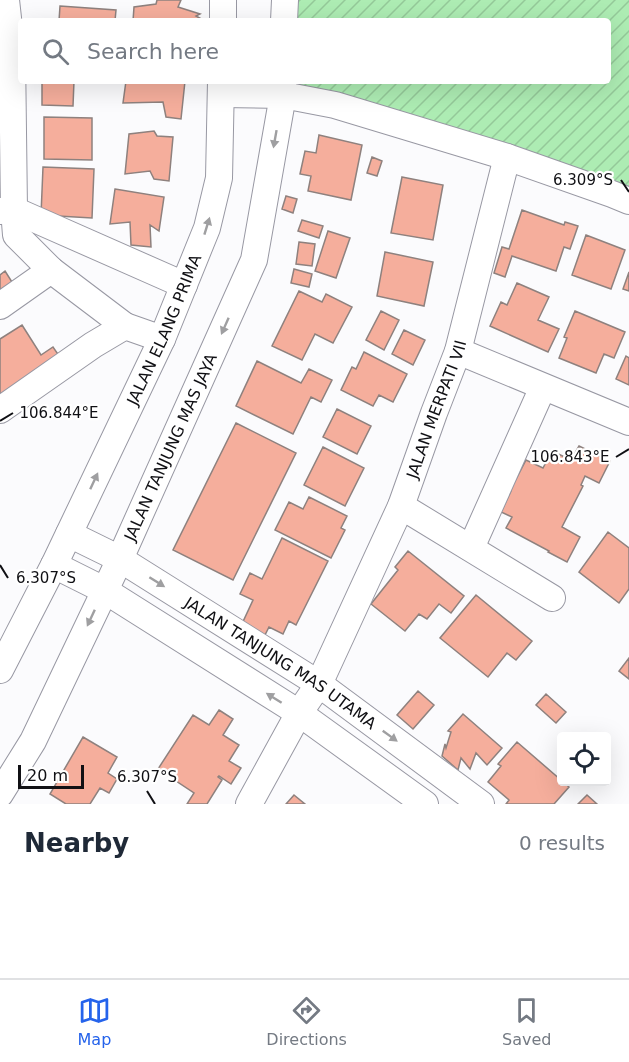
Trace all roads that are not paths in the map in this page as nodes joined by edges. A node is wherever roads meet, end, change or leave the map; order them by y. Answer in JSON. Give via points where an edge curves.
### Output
{"nodes":[{"id":1,"x":6,"y":0,"type":"edge"},
{"id":2,"x":223,"y":0,"type":"edge"},
{"id":3,"x":285,"y":0,"type":"edge"},
{"id":4,"x":223,"y":18,"type":"edge"},
{"id":5,"x":284,"y":18,"type":"edge"},
{"id":6,"x":6,"y":55,"type":"edge"},
{"id":7,"x":221,"y":87,"type":"edge"},
{"id":8,"x":271,"y":92,"type":"edge"},
{"id":9,"x":507,"y":157,"type":"junction"},
{"id":10,"x":629,"y":201,"type":"edge"},
{"id":11,"x":7,"y":211,"type":"edge"},
{"id":12,"x":51,"y":270,"type":"junction"},
{"id":13,"x":184,"y":285,"type":"junction"},
{"id":14,"x":0,"y":306,"type":"edge"},
{"id":15,"x":125,"y":326,"type":"junction"},
{"id":16,"x":162,"y":339,"type":"junction"},
{"id":17,"x":458,"y":351,"type":"junction"},
{"id":18,"x":543,"y":387,"type":"junction"},
{"id":19,"x":0,"y":410,"type":"edge"},
{"id":20,"x":629,"y":422,"type":"edge"},
{"id":21,"x":401,"y":506,"type":"junction"},
{"id":22,"x":69,"y":534,"type":"junction"},
{"id":23,"x":471,"y":548,"type":"junction"},
{"id":24,"x":120,"y":559,"type":"junction"},
{"id":25,"x":54,"y":565,"type":"junction"},
{"id":26,"x":104,"y":590,"type":"junction"},
{"id":27,"x":552,"y":598,"type":"dead end"},
{"id":28,"x":9,"y":642,"type":"edge"},
{"id":29,"x":0,"y":670,"type":"edge"},
{"id":30,"x":318,"y":684,"type":"junction"},
{"id":31,"x":299,"y":713,"type":"junction"},
{"id":32,"x":0,"y":795,"type":"edge"},
{"id":33,"x":249,"y":804,"type":"edge"},
{"id":34,"x":425,"y":804,"type":"edge"},
{"id":35,"x":481,"y":804,"type":"edge"}],
"edges":[{"from":1,"to":6,"type":"street"},
{"from":2,"to":4,"type":"street"},
{"from":3,"to":5,"type":"street"},
{"from":6,"to":11,"type":"street"},
{"from":7,"to":8,"type":"street"},
{"from":13,"to":7,"type":"street","name":"JALAN ELANG PRIMA","one_way":true,"via":[[207,228],[219,178]]},
{"from":8,"to":9,"type":"street","via":[[335,105]]},
{"from":8,"to":24,"type":"street","name":"JALAN TANJUNG MAS JAYA","one_way":true,"via":[[255,260]]},
{"from":9,"to":10,"type":"street"},
{"from":9,"to":17,"type":"street","name":"JALAN MERPATI VII"},
{"from":11,"to":12,"type":"street","via":[[16,235]]},
{"from":11,"to":13,"type":"street"},
{"from":12,"to":14,"type":"street"},
{"from":12,"to":15,"type":"street"},
{"from":13,"to":16,"type":"street","name":"JALAN ELANG PRIMA"},
{"from":15,"to":16,"type":"street"},
{"from":15,"to":19,"type":"street"},
{"from":22,"to":16,"type":"street","name":"JALAN ELANG PRIMA","one_way":true},
{"from":17,"to":18,"type":"street"},
{"from":17,"to":21,"type":"street","name":"JALAN MERPATI VII"},
{"from":18,"to":20,"type":"street"},
{"from":18,"to":23,"type":"street"},
{"from":21,"to":23,"type":"street"},
{"from":21,"to":30,"type":"street","name":"JALAN MERPATI VII"},
{"from":22,"to":24,"type":"street","name":"JALAN TANJUNG MAS UTAMA"},
{"from":22,"to":25,"type":"street","name":"JALAN ELANG PRIMA"},
{"from":23,"to":27,"type":"street"},
{"from":24,"to":26,"type":"street","name":"JALAN TANJUNG MAS JAYA"},
{"from":24,"to":30,"type":"street","name":"JALAN TANJUNG MAS UTAMA","one_way":true},
{"from":25,"to":26,"type":"street","name":"JALAN TANJUNG MAS UTAMA"},
{"from":25,"to":28,"type":"street","name":"JALAN ELANG PRIMA"},
{"from":31,"to":26,"type":"street","name":"JALAN TANJUNG MAS UTAMA","one_way":true},
{"from":26,"to":32,"type":"street","name":"JALAN TANJUNG MAS JAYA","one_way":true,"via":[[33,741]]},
{"from":28,"to":29,"type":"street","name":"JALAN ELANG PRIMA"},
{"from":30,"to":31,"type":"street","name":"JALAN MERPATI VII"},
{"from":30,"to":35,"type":"street","name":"JALAN TANJUNG MAS UTAMA","one_way":true},
{"from":31,"to":33,"type":"street","name":"JALAN MERPATI VII"},
{"from":31,"to":34,"type":"street","name":"JALAN TANJUNG MAS UTAMA"}]}
